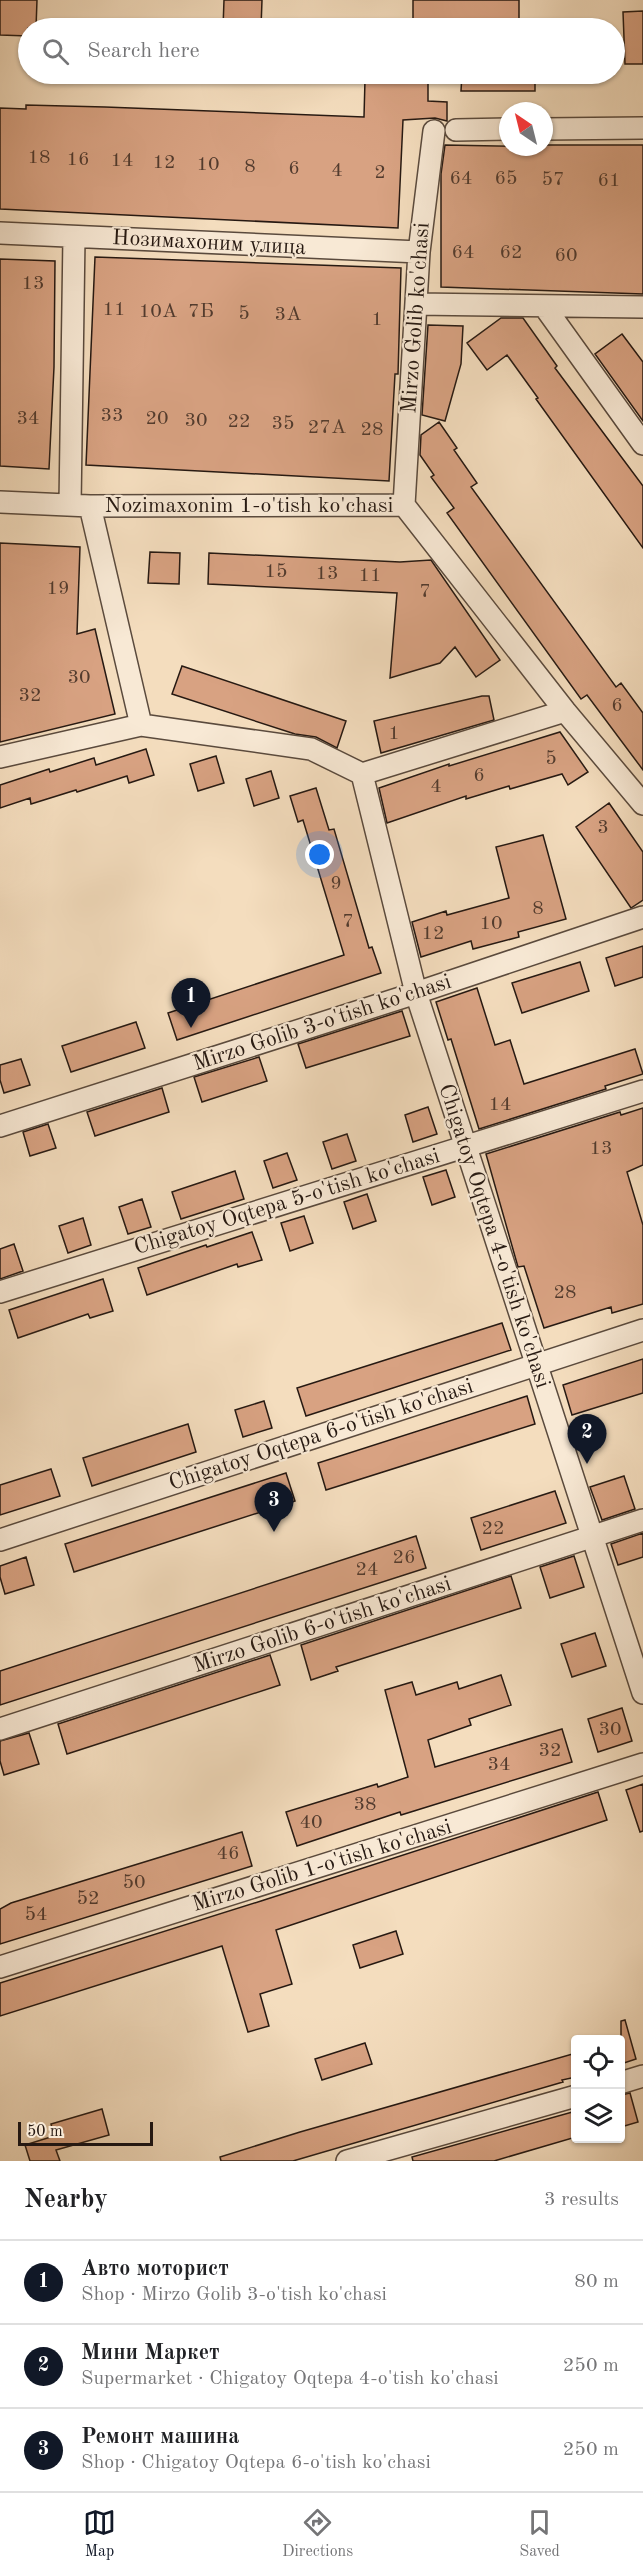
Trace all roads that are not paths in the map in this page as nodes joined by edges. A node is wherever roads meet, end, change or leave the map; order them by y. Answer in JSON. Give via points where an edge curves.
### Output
{"nodes":[{"id":1,"x":643,"y":128,"type":"edge"},
{"id":2,"x":499,"y":129,"type":"edge"},
{"id":3,"x":553,"y":129,"type":"edge"},
{"id":4,"x":456,"y":130,"type":"dead end"},
{"id":5,"x":434,"y":131,"type":"dead end"},
{"id":6,"x":0,"y":233,"type":"edge"},
{"id":7,"x":74,"y":237,"type":"junction"},
{"id":8,"x":418,"y":252,"type":"junction"},
{"id":9,"x":416,"y":304,"type":"junction"},
{"id":10,"x":544,"y":306,"type":"junction"},
{"id":11,"x":643,"y":307,"type":"edge"},
{"id":12,"x":643,"y":444,"type":"edge"},
{"id":13,"x":0,"y":502,"type":"edge"},
{"id":14,"x":404,"y":505,"type":"junction"},
{"id":15,"x":80,"y":506,"type":"junction"},
{"id":16,"x":565,"y":711,"type":"junction"},
{"id":17,"x":141,"y":725,"type":"junction"},
{"id":18,"x":0,"y":757,"type":"edge"},
{"id":19,"x":362,"y":774,"type":"junction"},
{"id":20,"x":643,"y":804,"type":"edge"},
{"id":21,"x":643,"y":917,"type":"edge"},
{"id":22,"x":416,"y":993,"type":"junction"},
{"id":23,"x":643,"y":1091,"type":"edge"},
{"id":24,"x":0,"y":1126,"type":"edge"},
{"id":25,"x":465,"y":1146,"type":"junction"},
{"id":26,"x":0,"y":1292,"type":"edge"},
{"id":27,"x":643,"y":1330,"type":"edge"},
{"id":28,"x":536,"y":1365,"type":"junction"},
{"id":29,"x":643,"y":1520,"type":"edge"},
{"id":30,"x":591,"y":1537,"type":"junction"},
{"id":31,"x":0,"y":1540,"type":"edge"},
{"id":32,"x":643,"y":1693,"type":"edge"},
{"id":33,"x":0,"y":1729,"type":"edge"},
{"id":34,"x":643,"y":1764,"type":"edge"},
{"id":35,"x":0,"y":1967,"type":"edge"},
{"id":36,"x":643,"y":2076,"type":"edge"},
{"id":37,"x":625,"y":2082,"type":"edge"},
{"id":38,"x":571,"y":2097,"type":"edge"},
{"id":39,"x":347,"y":2161,"type":"edge"}],
"edges":[{"from":1,"to":3,"type":"street"},
{"from":2,"to":4,"type":"street"},
{"from":5,"to":8,"type":"street","name":"Mirzo Golib ko'chasi"},
{"from":6,"to":7,"type":"street","name":"Нозимахоним улица"},
{"from":7,"to":8,"type":"street","name":"Нозимахоним улица"},
{"from":7,"to":15,"type":"street"},
{"from":8,"to":9,"type":"street","name":"Mirzo Golib ko'chasi"},
{"from":9,"to":10,"type":"street"},
{"from":9,"to":14,"type":"street","name":"Mirzo Golib ko'chasi"},
{"from":10,"to":11,"type":"street"},
{"from":10,"to":12,"type":"street"},
{"from":13,"to":15,"type":"street","name":"Nozimaxonim 1-o'tish ko'chasi"},
{"from":14,"to":15,"type":"street","name":"Nozimaxonim 1-o'tish ko'chasi"},
{"from":14,"to":16,"type":"street","name":"Nozimaxonim 1-o'tish ko'chasi"},
{"from":15,"to":17,"type":"street"},
{"from":16,"to":19,"type":"street"},
{"from":16,"to":20,"type":"street","name":"Nozimaxonim 1-o'tish ko'chasi"},
{"from":17,"to":18,"type":"street"},
{"from":17,"to":19,"type":"street","via":[[310,750]]},
{"from":19,"to":22,"type":"street","name":"Chigatoy Oqtepa 4-o'tish ko'chasi"},
{"from":21,"to":22,"type":"street","name":"Mirzo Golib 3-o'tish ko'chasi"},
{"from":22,"to":24,"type":"street","name":"Mirzo Golib 3-o'tish ko'chasi"},
{"from":22,"to":25,"type":"street","name":"Chigatoy Oqtepa 4-o'tish ko'chasi"},
{"from":23,"to":25,"type":"street","name":"Chigatoy Oqtepa 5-o'tish ko'chasi"},
{"from":25,"to":26,"type":"street","name":"Chigatoy Oqtepa 5-o'tish ko'chasi"},
{"from":25,"to":28,"type":"street","name":"Chigatoy Oqtepa 4-o'tish ko'chasi"},
{"from":27,"to":28,"type":"street","name":"Chigatoy Oqtepa 6-o'tish ko'chasi"},
{"from":28,"to":30,"type":"street","name":"Chigatoy Oqtepa 4-o'tish ko'chasi"},
{"from":28,"to":31,"type":"street","name":"Chigatoy Oqtepa 6-o'tish ko'chasi"},
{"from":29,"to":30,"type":"street","name":"Mirzo Golib 6-o'tish ko'chasi"},
{"from":30,"to":32,"type":"street","name":"Chigatoy Oqtepa 4-o'tish ko'chasi"},
{"from":30,"to":33,"type":"street","name":"Mirzo Golib 6-o'tish ko'chasi"},
{"from":34,"to":35,"type":"street","name":"Mirzo Golib 1-o'tish ko'chasi"},
{"from":36,"to":37,"type":"street"},
{"from":38,"to":39,"type":"street"}]}
